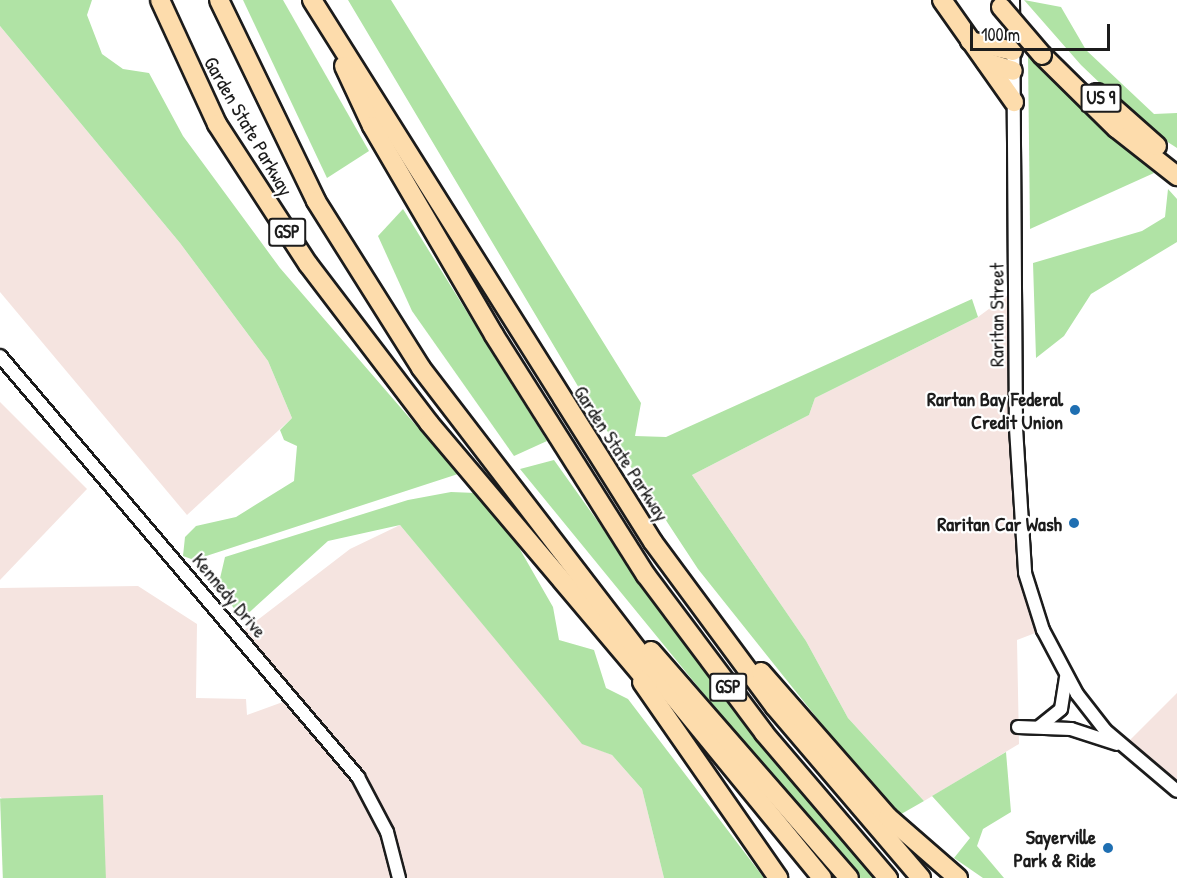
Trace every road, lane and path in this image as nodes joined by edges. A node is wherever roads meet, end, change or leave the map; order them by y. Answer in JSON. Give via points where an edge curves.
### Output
{"nodes":[{"id":1,"x":160,"y":0,"type":"edge"},
{"id":2,"x":219,"y":0,"type":"edge"},
{"id":3,"x":312,"y":0,"type":"edge"},
{"id":4,"x":942,"y":0,"type":"edge"},
{"id":5,"x":1005,"y":2,"type":"edge"},
{"id":6,"x":325,"y":23,"type":"junction"},
{"id":7,"x":970,"y":41,"type":"junction"},
{"id":8,"x":1013,"y":51,"type":"junction"},
{"id":9,"x":984,"y":61,"type":"junction"},
{"id":10,"x":1013,"y":71,"type":"junction"},
{"id":11,"x":1014,"y":102,"type":"junction"},
{"id":12,"x":1153,"y":150,"type":"junction"},
{"id":13,"x":1177,"y":161,"type":"edge"},
{"id":14,"x":1177,"y":176,"type":"edge"},
{"id":15,"x":0,"y":356,"type":"edge"},
{"id":16,"x":598,"y":596,"type":"junction"},
{"id":17,"x":712,"y":623,"type":"junction"},
{"id":18,"x":628,"y":661,"type":"junction"},
{"id":19,"x":1066,"y":677,"type":"junction"},
{"id":20,"x":1018,"y":727,"type":"dead end"},
{"id":21,"x":1040,"y":727,"type":"junction"},
{"id":22,"x":1124,"y":746,"type":"junction"},
{"id":23,"x":745,"y":787,"type":"junction"},
{"id":24,"x":1177,"y":790,"type":"edge"},
{"id":25,"x":399,"y":878,"type":"edge"},
{"id":26,"x":778,"y":878,"type":"edge"},
{"id":27,"x":822,"y":878,"type":"edge"},
{"id":28,"x":849,"y":878,"type":"edge"},
{"id":29,"x":888,"y":878,"type":"edge"},
{"id":30,"x":921,"y":878,"type":"edge"},
{"id":31,"x":958,"y":878,"type":"edge"}],
"edges":[{"from":1,"to":18,"type":"highway","name":"Garden State Parkway","number":"GSP","via":[[202,96],[251,181],[348,318]]},
{"from":2,"to":16,"type":"highway","name":"Garden State Parkway","number":"GSP","via":[[330,226],[469,437]]},
{"from":3,"to":6,"type":"highway","name":"Garden State Parkway","number":"GSP"},
{"from":4,"to":7,"type":"highway"},
{"from":5,"to":8,"type":"street","name":"Raritan Street"},
{"from":5,"to":12,"type":"highway","number":"US 9","via":[[1045,49]]},
{"from":6,"to":17,"type":"highway","name":"Garden State Parkway","number":"GSP","via":[[389,116],[609,475]]},
{"from":6,"to":29,"type":"highway","name":"Garden State Parkway","number":"GSP","via":[[372,126],[585,483],[709,663]]},
{"from":7,"to":8,"type":"highway"},
{"from":7,"to":9,"type":"highway"},
{"from":8,"to":10,"type":"street","name":"Raritan Street"},
{"from":9,"to":10,"type":"highway"},
{"from":9,"to":11,"type":"highway"},
{"from":10,"to":11,"type":"street","name":"Raritan Street"},
{"from":11,"to":19,"type":"street","name":"Raritan Street","via":[[1016,428],[1025,573],[1035,611]]},
{"from":12,"to":13,"type":"highway","number":"US 9"},
{"from":12,"to":14,"type":"highway","number":"US 9"},
{"from":15,"to":25,"type":"street","name":"Kennedy Drive","via":[[358,777],[387,831]]},
{"from":16,"to":23,"type":"highway","name":"Garden State Parkway","number":"GSP"},
{"from":16,"to":28,"type":"highway","name":"Garden State Parkway","number":"GSP"},
{"from":17,"to":30,"type":"highway","name":"Garden State Parkway","number":"GSP"},
{"from":17,"to":31,"type":"highway","via":[[773,683],[888,817]]},
{"from":18,"to":23,"type":"highway"},
{"from":18,"to":26,"type":"highway"},
{"from":19,"to":21,"type":"street","via":[[1061,710]]},
{"from":19,"to":22,"type":"street","name":"Raritan Street"},
{"from":20,"to":21,"type":"street"},
{"from":21,"to":22,"type":"street","via":[[1071,729]]},
{"from":22,"to":24,"type":"street","name":"Raritan Street"},
{"from":23,"to":27,"type":"highway","name":"Garden State Parkway","number":"GSP"}]}
